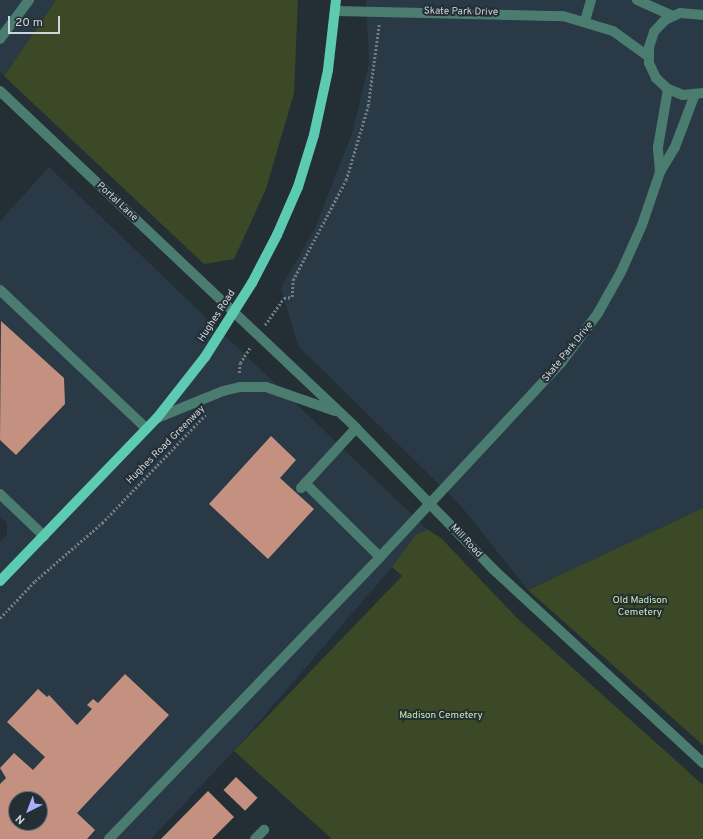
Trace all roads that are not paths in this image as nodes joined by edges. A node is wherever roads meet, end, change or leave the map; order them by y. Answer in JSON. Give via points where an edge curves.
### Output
{"nodes":[{"id":1,"x":29,"y":0,"type":"edge"},
{"id":2,"x":336,"y":0,"type":"edge"},
{"id":3,"x":591,"y":0,"type":"edge"},
{"id":4,"x":638,"y":0,"type":"edge"},
{"id":5,"x":336,"y":10,"type":"junction"},
{"id":6,"x":703,"y":15,"type":"edge"},
{"id":7,"x":673,"y":16,"type":"junction"},
{"id":8,"x":585,"y":21,"type":"junction"},
{"id":9,"x":0,"y":39,"type":"edge"},
{"id":10,"x":649,"y":57,"type":"junction"},
{"id":11,"x":668,"y":89,"type":"junction"},
{"id":12,"x":0,"y":91,"type":"edge"},
{"id":13,"x":699,"y":94,"type":"edge"},
{"id":14,"x":660,"y":172,"type":"junction"},
{"id":15,"x":0,"y":290,"type":"edge"},
{"id":16,"x":235,"y":312,"type":"junction"},
{"id":17,"x":340,"y":412,"type":"junction"},
{"id":18,"x":157,"y":418,"type":"junction"},
{"id":19,"x":146,"y":428,"type":"junction"},
{"id":20,"x":356,"y":428,"type":"junction"},
{"id":21,"x":0,"y":494,"type":"edge"},
{"id":22,"x":431,"y":503,"type":"junction"},
{"id":23,"x":44,"y":536,"type":"junction"},
{"id":24,"x":380,"y":557,"type":"junction"},
{"id":25,"x":0,"y":581,"type":"edge"},
{"id":26,"x":703,"y":763,"type":"edge"},
{"id":27,"x":264,"y":830,"type":"dead end"},
{"id":28,"x":109,"y":839,"type":"edge"},
{"id":29,"x":256,"y":839,"type":"edge"}],
"edges":[{"from":1,"to":9,"type":"street"},
{"from":2,"to":5,"type":"main road","name":"Hughes Road"},
{"from":3,"to":8,"type":"street"},
{"from":4,"to":7,"type":"street"},
{"from":5,"to":8,"type":"street","name":"Skate Park Drive","via":[[523,14],[563,16]]},
{"from":5,"to":16,"type":"main road","name":"Hughes Road","via":[[328,70],[314,135],[298,187],[277,235]]},
{"from":6,"to":7,"type":"street","via":[[680,13]]},
{"from":7,"to":10,"type":"street","via":[[665,20],[654,32]]},
{"from":8,"to":10,"type":"street","name":"Skate Park Drive","via":[[613,31]]},
{"from":10,"to":11,"type":"street","via":[[656,78]]},
{"from":11,"to":13,"type":"street","name":"Skate Park Drive","via":[[683,95]]},
{"from":11,"to":14,"type":"street","name":"Skate Park Drive","via":[[658,147]]},
{"from":12,"to":16,"type":"street","name":"Portal Lane"},
{"from":13,"to":14,"type":"street","name":"Skate Park Drive","via":[[675,147]]},
{"from":14,"to":22,"type":"street","name":"Skate Park Drive","via":[[639,231],[598,313],[561,363]]},
{"from":15,"to":19,"type":"street"},
{"from":16,"to":17,"type":"street","name":"Mill Road"},
{"from":16,"to":18,"type":"main road","name":"Hughes Road","via":[[204,358]]},
{"from":17,"to":18,"type":"street","via":[[266,387],[240,387],[223,391]]},
{"from":17,"to":20,"type":"street","name":"Mill Road"},
{"from":18,"to":19,"type":"main road","name":"Hughes Road"},
{"from":19,"to":23,"type":"main road","name":"Hughes Road"},
{"from":20,"to":22,"type":"street","name":"Mill Road"},
{"from":20,"to":24,"type":"street","via":[[303,485]]},
{"from":21,"to":23,"type":"street"},
{"from":22,"to":24,"type":"street","name":"Skate Park Drive"},
{"from":22,"to":26,"type":"street","name":"Mill Road","via":[[493,569]]},
{"from":23,"to":25,"type":"main road","name":"Hughes Road"},
{"from":24,"to":28,"type":"street","name":"Skate Park Drive"},
{"from":27,"to":29,"type":"street"}]}
